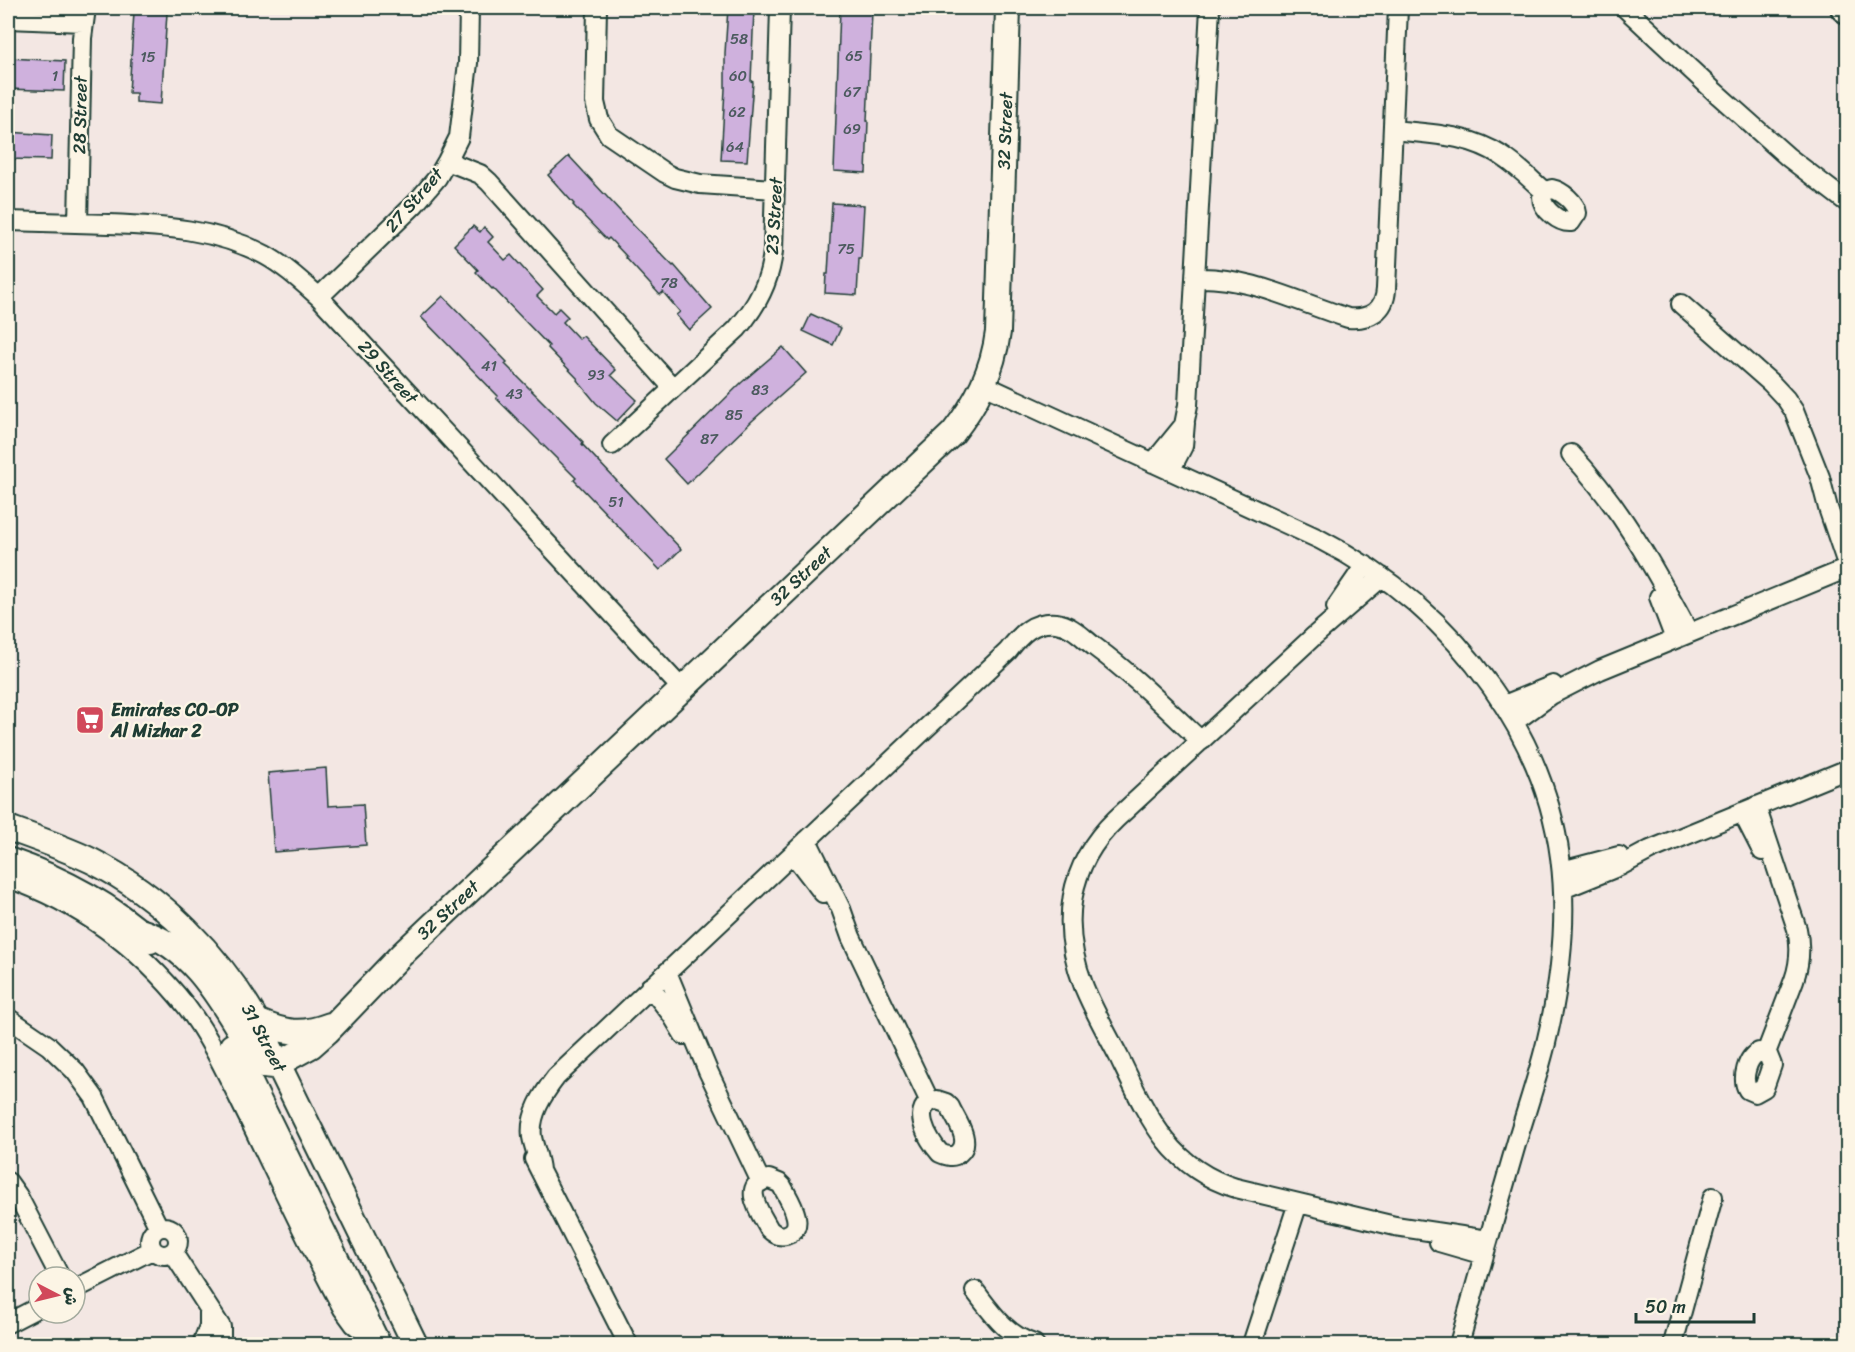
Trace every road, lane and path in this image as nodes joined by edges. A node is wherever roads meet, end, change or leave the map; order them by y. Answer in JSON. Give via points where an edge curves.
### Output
{"nodes":[{"id":1,"x":469,"y":8,"type":"edge"},
{"id":2,"x":597,"y":8,"type":"edge"},
{"id":3,"x":780,"y":8,"type":"edge"},
{"id":4,"x":1008,"y":8,"type":"edge"},
{"id":5,"x":1210,"y":8,"type":"edge"},
{"id":6,"x":1398,"y":8,"type":"edge"},
{"id":7,"x":1625,"y":8,"type":"edge"},
{"id":8,"x":84,"y":15,"type":"edge"},
{"id":9,"x":8,"y":19,"type":"edge"},
{"id":10,"x":1393,"y":130,"type":"junction"},
{"id":11,"x":447,"y":161,"type":"junction"},
{"id":12,"x":776,"y":189,"type":"junction"},
{"id":13,"x":1545,"y":192,"type":"dead end"},
{"id":14,"x":1848,"y":203,"type":"edge"},
{"id":15,"x":8,"y":221,"type":"edge"},
{"id":16,"x":78,"y":223,"type":"junction"},
{"id":17,"x":1196,"y":278,"type":"junction"},
{"id":18,"x":320,"y":297,"type":"junction"},
{"id":19,"x":1681,"y":304,"type":"dead end"},
{"id":20,"x":984,"y":385,"type":"junction"},
{"id":21,"x":673,"y":388,"type":"junction"},
{"id":22,"x":1184,"y":424,"type":"junction"},
{"id":23,"x":612,"y":445,"type":"dead end"},
{"id":24,"x":1571,"y":454,"type":"dead end"},
{"id":25,"x":1153,"y":463,"type":"junction"},
{"id":26,"x":1170,"y":471,"type":"junction"},
{"id":27,"x":1820,"y":477,"type":"junction"},
{"id":28,"x":1848,"y":532,"type":"edge"},
{"id":29,"x":1365,"y":565,"type":"junction"},
{"id":30,"x":1848,"y":567,"type":"edge"},
{"id":31,"x":1382,"y":577,"type":"junction"},
{"id":32,"x":1682,"y":636,"type":"junction"},
{"id":33,"x":1313,"y":637,"type":"junction"},
{"id":34,"x":1600,"y":670,"type":"junction"},
{"id":35,"x":682,"y":689,"type":"junction"},
{"id":36,"x":1504,"y":705,"type":"junction"},
{"id":37,"x":1514,"y":722,"type":"junction"},
{"id":38,"x":1201,"y":741,"type":"junction"},
{"id":39,"x":1848,"y":769,"type":"edge"},
{"id":40,"x":1749,"y":809,"type":"junction"},
{"id":41,"x":8,"y":828,"type":"edge"},
{"id":42,"x":807,"y":840,"type":"junction"},
{"id":43,"x":1650,"y":850,"type":"junction"},
{"id":44,"x":793,"y":854,"type":"junction"},
{"id":45,"x":8,"y":860,"type":"edge"},
{"id":46,"x":1562,"y":871,"type":"junction"},
{"id":47,"x":8,"y":878,"type":"edge"},
{"id":48,"x":1563,"y":889,"type":"junction"},
{"id":49,"x":140,"y":931,"type":"junction"},
{"id":50,"x":851,"y":937,"type":"junction"},
{"id":51,"x":667,"y":972,"type":"junction"},
{"id":52,"x":650,"y":987,"type":"junction"},
{"id":53,"x":8,"y":1018,"type":"edge"},
{"id":54,"x":257,"y":1021,"type":"junction"},
{"id":55,"x":335,"y":1023,"type":"junction"},
{"id":56,"x":1766,"y":1053,"type":"dead end"},
{"id":57,"x":279,"y":1064,"type":"junction"},
{"id":58,"x":708,"y":1071,"type":"junction"},
{"id":59,"x":930,"y":1102,"type":"dead end"},
{"id":60,"x":298,"y":1103,"type":"junction"},
{"id":61,"x":8,"y":1182,"type":"edge"},
{"id":62,"x":761,"y":1182,"type":"dead end"},
{"id":63,"x":1713,"y":1197,"type":"dead end"},
{"id":64,"x":1298,"y":1203,"type":"junction"},
{"id":65,"x":159,"y":1228,"type":"junction"},
{"id":66,"x":1486,"y":1248,"type":"junction"},
{"id":67,"x":152,"y":1250,"type":"junction"},
{"id":68,"x":173,"y":1253,"type":"junction"},
{"id":69,"x":54,"y":1265,"type":"edge"},
{"id":70,"x":87,"y":1283,"type":"edge"},
{"id":71,"x":975,"y":1291,"type":"dead end"},
{"id":72,"x":209,"y":1309,"type":"junction"},
{"id":73,"x":27,"y":1313,"type":"edge"},
{"id":74,"x":8,"y":1323,"type":"edge"},
{"id":75,"x":377,"y":1342,"type":"edge"},
{"id":76,"x":202,"y":1344,"type":"edge"},
{"id":77,"x":218,"y":1344,"type":"edge"},
{"id":78,"x":416,"y":1344,"type":"edge"},
{"id":79,"x":628,"y":1344,"type":"edge"},
{"id":80,"x":1034,"y":1344,"type":"edge"},
{"id":81,"x":1252,"y":1344,"type":"edge"},
{"id":82,"x":1459,"y":1344,"type":"edge"},
{"id":83,"x":1673,"y":1344,"type":"edge"}],
"edges":[{"from":1,"to":11,"type":"street","name":"27 Street","via":[[468,63],[459,137]]},
{"from":2,"to":12,"type":"street","via":[[595,102],[609,135],[675,178],[700,184]]},
{"from":3,"to":12,"type":"street","name":"23 Street"},
{"from":4,"to":20,"type":"street","name":"32 Street","via":[[998,332]]},
{"from":5,"to":17,"type":"street"},
{"from":6,"to":10,"type":"street"},
{"from":7,"to":14,"type":"street","via":[[1780,150]]},
{"from":8,"to":9,"type":"street"},
{"from":8,"to":16,"type":"street","name":"28 Street"},
{"from":10,"to":13,"type":"street","via":[[1455,136],[1479,143],[1510,161]]},
{"from":10,"to":17,"type":"street","via":[[1386,295],[1377,312],[1348,318],[1241,282]]},
{"from":11,"to":18,"type":"street","name":"27 Street","via":[[415,204]]},
{"from":11,"to":21,"type":"street","via":[[480,174],[489,182]]},
{"from":12,"to":21,"type":"street","name":"23 Street","via":[[771,266],[760,296],[736,329]]},
{"from":15,"to":16,"type":"street","name":"29 Street"},
{"from":16,"to":18,"type":"street","name":"29 Street","via":[[165,226],[227,239],[283,267]]},
{"from":17,"to":22,"type":"street","via":[[1190,393]]},
{"from":18,"to":35,"type":"street","name":"29 Street"},
{"from":19,"to":27,"type":"street","via":[[1786,399]]},
{"from":20,"to":25,"type":"street"},
{"from":20,"to":35,"type":"street","name":"32 Street","via":[[953,433]]},
{"from":21,"to":23,"type":"street","name":"23 Street"},
{"from":22,"to":25,"type":"street"},
{"from":22,"to":26,"type":"street","via":[[1183,446]]},
{"from":24,"to":32,"type":"street","via":[[1616,506],[1643,550],[1652,580]]},
{"from":25,"to":26,"type":"street"},
{"from":26,"to":29,"type":"street","via":[[1319,539]]},
{"from":27,"to":28,"type":"street"},
{"from":27,"to":30,"type":"street"},
{"from":29,"to":31,"type":"street"},
{"from":29,"to":33,"type":"street"},
{"from":30,"to":32,"type":"street"},
{"from":31,"to":33,"type":"street"},
{"from":31,"to":36,"type":"street","via":[[1403,591],[1447,633]]},
{"from":32,"to":34,"type":"street"},
{"from":33,"to":38,"type":"street"},
{"from":34,"to":36,"type":"street"},
{"from":34,"to":37,"type":"street","via":[[1551,695]]},
{"from":35,"to":55,"type":"street","name":"32 Street","via":[[400,955]]},
{"from":36,"to":37,"type":"street"},
{"from":37,"to":46,"type":"street","via":[[1544,786],[1558,836]]},
{"from":38,"to":42,"type":"street","via":[[1128,671],[1070,628],[1048,623],[1029,628],[1019,636],[1008,651]]},
{"from":38,"to":64,"type":"street","via":[[1106,829],[1088,853],[1074,890],[1071,922],[1076,960],[1085,990],[1162,1138],[1196,1170],[1221,1183]]},
{"from":39,"to":40,"type":"street"},
{"from":40,"to":43,"type":"street"},
{"from":40,"to":56,"type":"street","via":[[1776,862],[1797,929],[1800,958]]},
{"from":41,"to":54,"type":"street","name":"31 Street","via":[[92,861],[146,894],[211,955]]},
{"from":42,"to":44,"type":"street"},
{"from":42,"to":50,"type":"street"},
{"from":43,"to":46,"type":"street"},
{"from":43,"to":48,"type":"street"},
{"from":44,"to":50,"type":"street"},
{"from":44,"to":51,"type":"street"},
{"from":45,"to":49,"type":"street","name":"31 Street","via":[[75,888]]},
{"from":46,"to":48,"type":"street"},
{"from":47,"to":75,"type":"street","via":[[70,906],[114,934],[153,969],[187,1008],[219,1058],[343,1309],[354,1324]]},
{"from":48,"to":66,"type":"street","via":[[1560,971],[1550,1024]]},
{"from":49,"to":57,"type":"street","via":[[160,938],[185,957],[225,1007],[258,1062],[268,1066]]},
{"from":49,"to":75,"type":"street","name":"31 Street","via":[[181,972],[219,1025]]},
{"from":50,"to":59,"type":"street"},
{"from":51,"to":52,"type":"street"},
{"from":51,"to":58,"type":"street"},
{"from":52,"to":58,"type":"street"},
{"from":52,"to":79,"type":"street","via":[[565,1068],[548,1088],[533,1118],[532,1137],[540,1170]]},
{"from":53,"to":65,"type":"street","via":[[49,1046],[90,1091]]},
{"from":54,"to":55,"type":"street","via":[[297,1033]]},
{"from":54,"to":57,"type":"street","name":"31 Street"},
{"from":55,"to":57,"type":"street","name":"32 Street","via":[[310,1046]]},
{"from":55,"to":60,"type":"street","via":[[303,1065],[297,1084]]},
{"from":57,"to":60,"type":"street","name":"31 Street"},
{"from":58,"to":62,"type":"street"},
{"from":60,"to":78,"type":"street","name":"31 Street"},
{"from":61,"to":69,"type":"street"},
{"from":63,"to":83,"type":"street"},
{"from":64,"to":66,"type":"street"},
{"from":64,"to":81,"type":"street"},
{"from":65,"to":67,"type":"street","via":[[150,1240]]},
{"from":65,"to":68,"type":"street","via":[[175,1232],[178,1242]]},
{"from":66,"to":82,"type":"street"},
{"from":67,"to":68,"type":"street","via":[[160,1255]]},
{"from":67,"to":70,"type":"street"},
{"from":68,"to":72,"type":"street"},
{"from":71,"to":80,"type":"street","via":[[1002,1326]]},
{"from":72,"to":76,"type":"street","via":[[209,1326]]},
{"from":72,"to":77,"type":"street","via":[[220,1327]]},
{"from":73,"to":74,"type":"street"}]}
